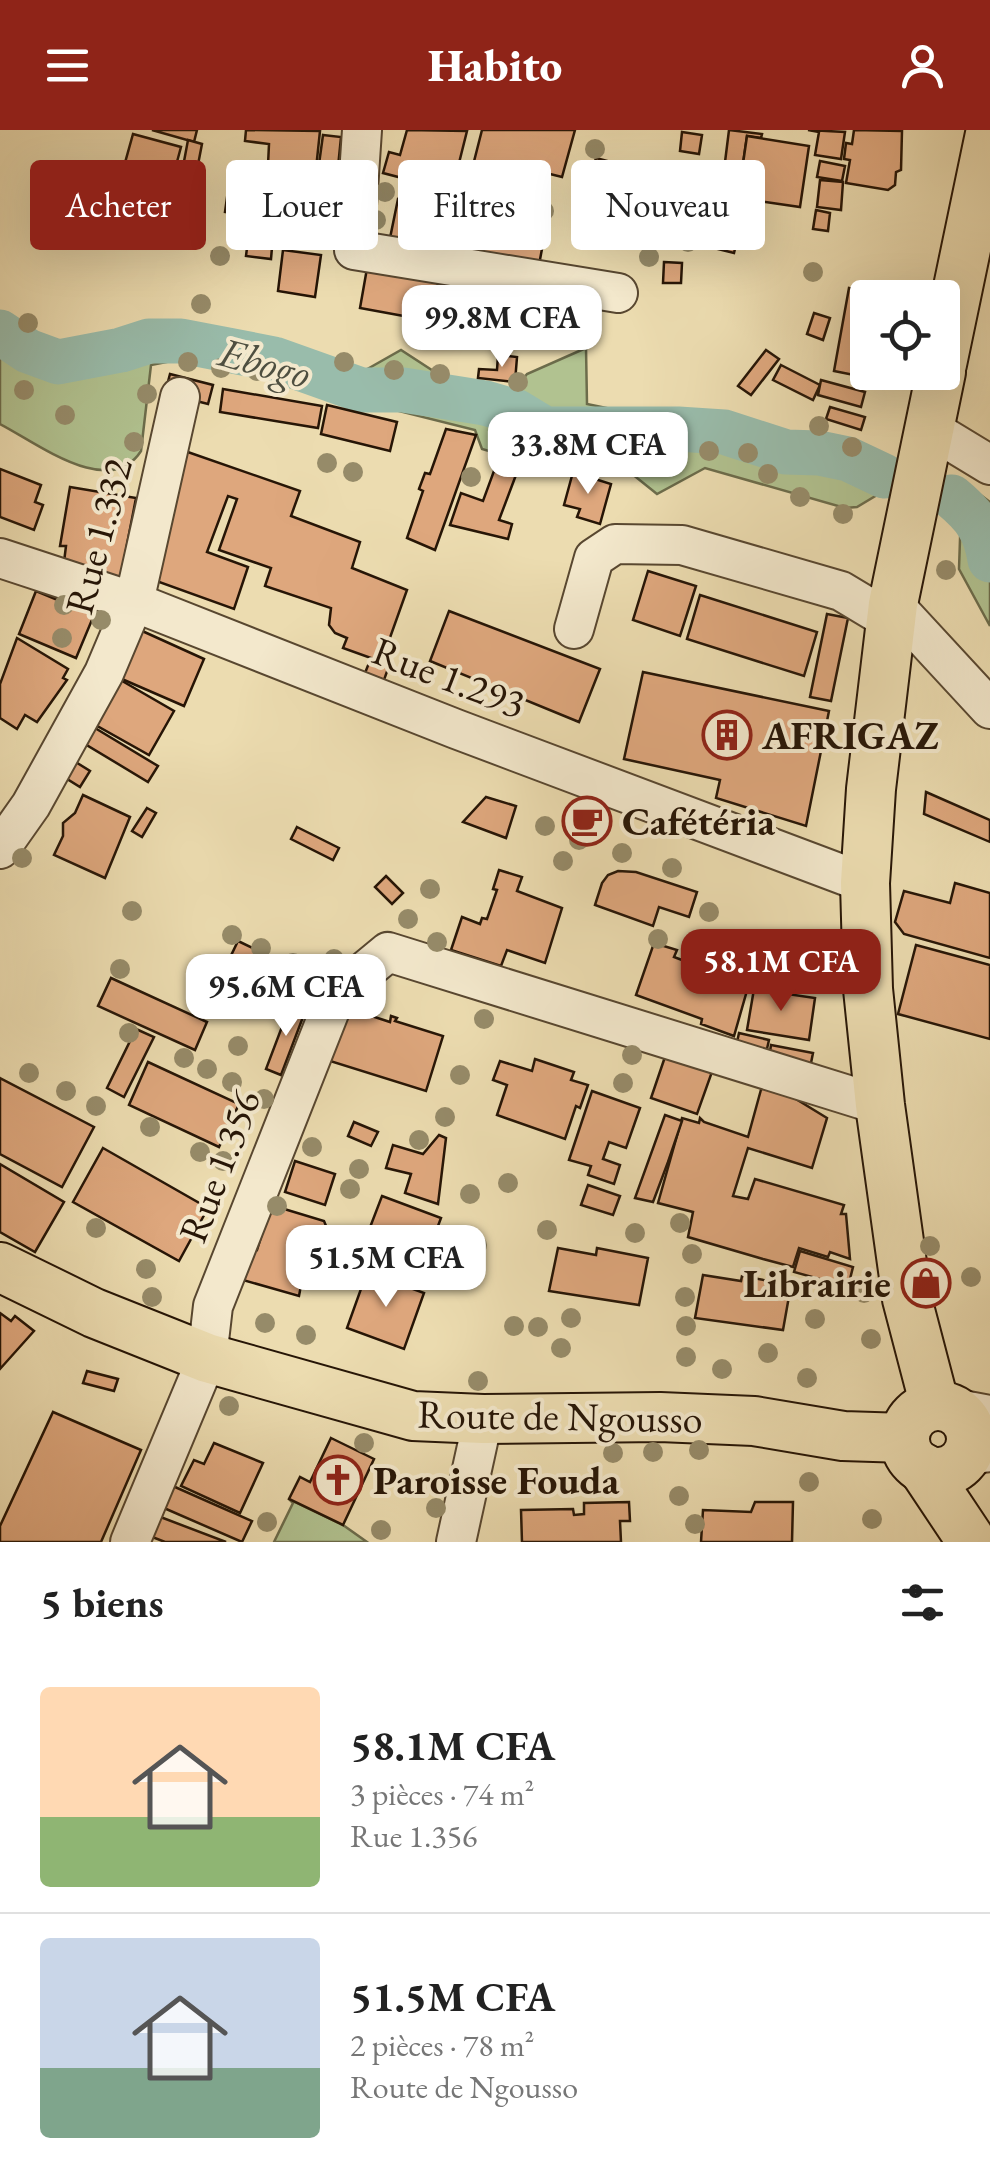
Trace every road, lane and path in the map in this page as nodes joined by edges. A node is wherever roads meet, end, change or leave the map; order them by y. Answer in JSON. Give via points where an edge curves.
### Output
{"nodes":[{"id":1,"x":362,"y":130,"type":"edge"},
{"id":2,"x":990,"y":134,"type":"edge"},
{"id":3,"x":960,"y":280,"type":"edge"},
{"id":4,"x":618,"y":294,"type":"dead end"},
{"id":5,"x":937,"y":390,"type":"edge"},
{"id":6,"x":180,"y":397,"type":"dead end"},
{"id":7,"x":930,"y":428,"type":"junction"},
{"id":8,"x":990,"y":464,"type":"edge"},
{"id":9,"x":0,"y":558,"type":"edge"},
{"id":10,"x":134,"y":602,"type":"junction"},
{"id":11,"x":892,"y":612,"type":"junction"},
{"id":12,"x":574,"y":629,"type":"dead end"},
{"id":13,"x":990,"y":709,"type":"edge"},
{"id":14,"x":0,"y":849,"type":"edge"},
{"id":15,"x":865,"y":882,"type":"junction"},
{"id":16,"x":880,"y":1105,"type":"junction"},
{"id":17,"x":0,"y":1267,"type":"edge"},
{"id":18,"x":208,"y":1358,"type":"junction"},
{"id":19,"x":483,"y":1419,"type":"junction"},
{"id":20,"x":947,"y":1437,"type":"edge"},
{"id":21,"x":130,"y":1542,"type":"edge"},
{"id":22,"x":456,"y":1542,"type":"edge"},
{"id":23,"x":972,"y":1542,"type":"edge"},
{"id":24,"x":984,"y":1542,"type":"edge"}],
"edges":[{"from":1,"to":4,"type":"street","via":[[354,250]]},
{"from":2,"to":3,"type":"main road"},
{"from":5,"to":7,"type":"main road"},
{"from":6,"to":10,"type":"street","name":"Rue 1.332"},
{"from":7,"to":8,"type":"street"},
{"from":7,"to":11,"type":"main road"},
{"from":9,"to":10,"type":"street","name":"Rue 1.293"},
{"from":10,"to":14,"type":"street","name":"Rue 1.332","via":[[104,673]]},
{"from":10,"to":15,"type":"street","name":"Rue 1.293"},
{"from":11,"to":12,"type":"street","via":[[841,590],[682,545],[615,544],[594,558]]},
{"from":11,"to":13,"type":"street"},
{"from":11,"to":15,"type":"main road"},
{"from":15,"to":16,"type":"main road"},
{"from":16,"to":18,"type":"street","name":"Rue 1.356","via":[[388,952],[336,996],[213,1306]]},
{"from":16,"to":20,"type":"main road","via":[[908,1299]]},
{"from":17,"to":18,"type":"main road","name":"Route de Ngousso"},
{"from":18,"to":19,"type":"main road","name":"Route de Ngousso","via":[[413,1416]]},
{"from":18,"to":21,"type":"street"},
{"from":19,"to":20,"type":"main road","name":"Route de Ngousso","via":[[660,1417],[754,1421],[843,1436]]},
{"from":19,"to":22,"type":"street"},
{"from":20,"to":23,"type":"main road"},
{"from":20,"to":24,"type":"main road"}]}
